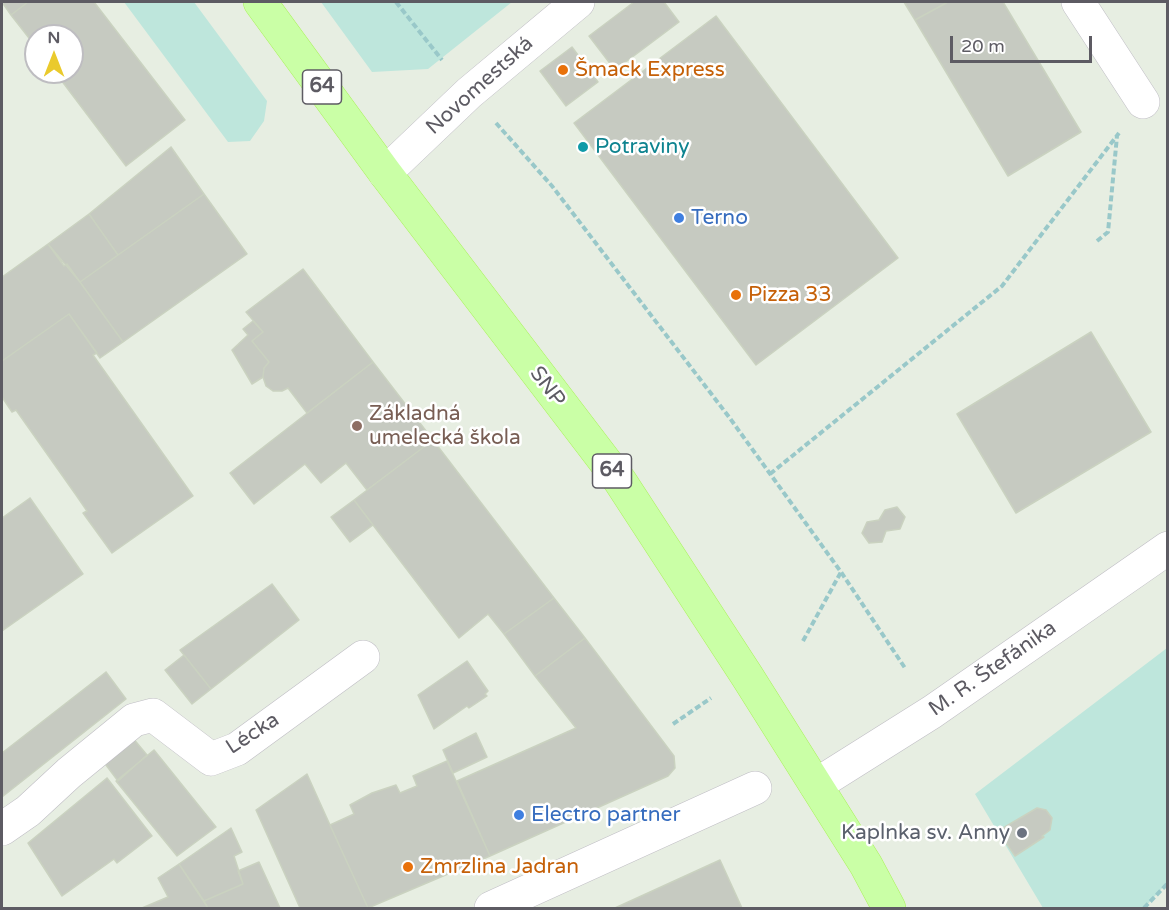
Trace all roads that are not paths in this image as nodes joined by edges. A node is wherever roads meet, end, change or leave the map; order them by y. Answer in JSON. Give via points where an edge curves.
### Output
{"nodes":[{"id":1,"x":260,"y":2,"type":"edge"},
{"id":2,"x":578,"y":2,"type":"edge"},
{"id":3,"x":1078,"y":2,"type":"edge"},
{"id":4,"x":1143,"y":102,"type":"road end"},
{"id":5,"x":385,"y":174,"type":"junction"},
{"id":6,"x":1167,"y":548,"type":"edge"},
{"id":7,"x":363,"y":657,"type":"dead end"},
{"id":8,"x":816,"y":785,"type":"junction"},
{"id":9,"x":755,"y":788,"type":"dead end"},
{"id":10,"x":2,"y":829,"type":"edge"},
{"id":11,"x":491,"y":909,"type":"edge"},
{"id":12,"x":889,"y":909,"type":"edge"}],
"edges":[{"from":1,"to":5,"type":"main road","name":"SNP","number":"64"},
{"from":2,"to":5,"type":"street","name":"Novomestská","via":[[469,93]]},
{"from":3,"to":4,"type":"street"},
{"from":5,"to":8,"type":"main road","name":"SNP","number":"64","via":[[620,481]]},
{"from":6,"to":8,"type":"street","name":"M. R. Štefánika","via":[[932,712]]},
{"from":7,"to":10,"type":"street","name":"Lécka","via":[[237,749],[211,759],[153,715],[134,720]]},
{"from":8,"to":12,"type":"main road","number":"64"},
{"from":9,"to":11,"type":"street"}]}
